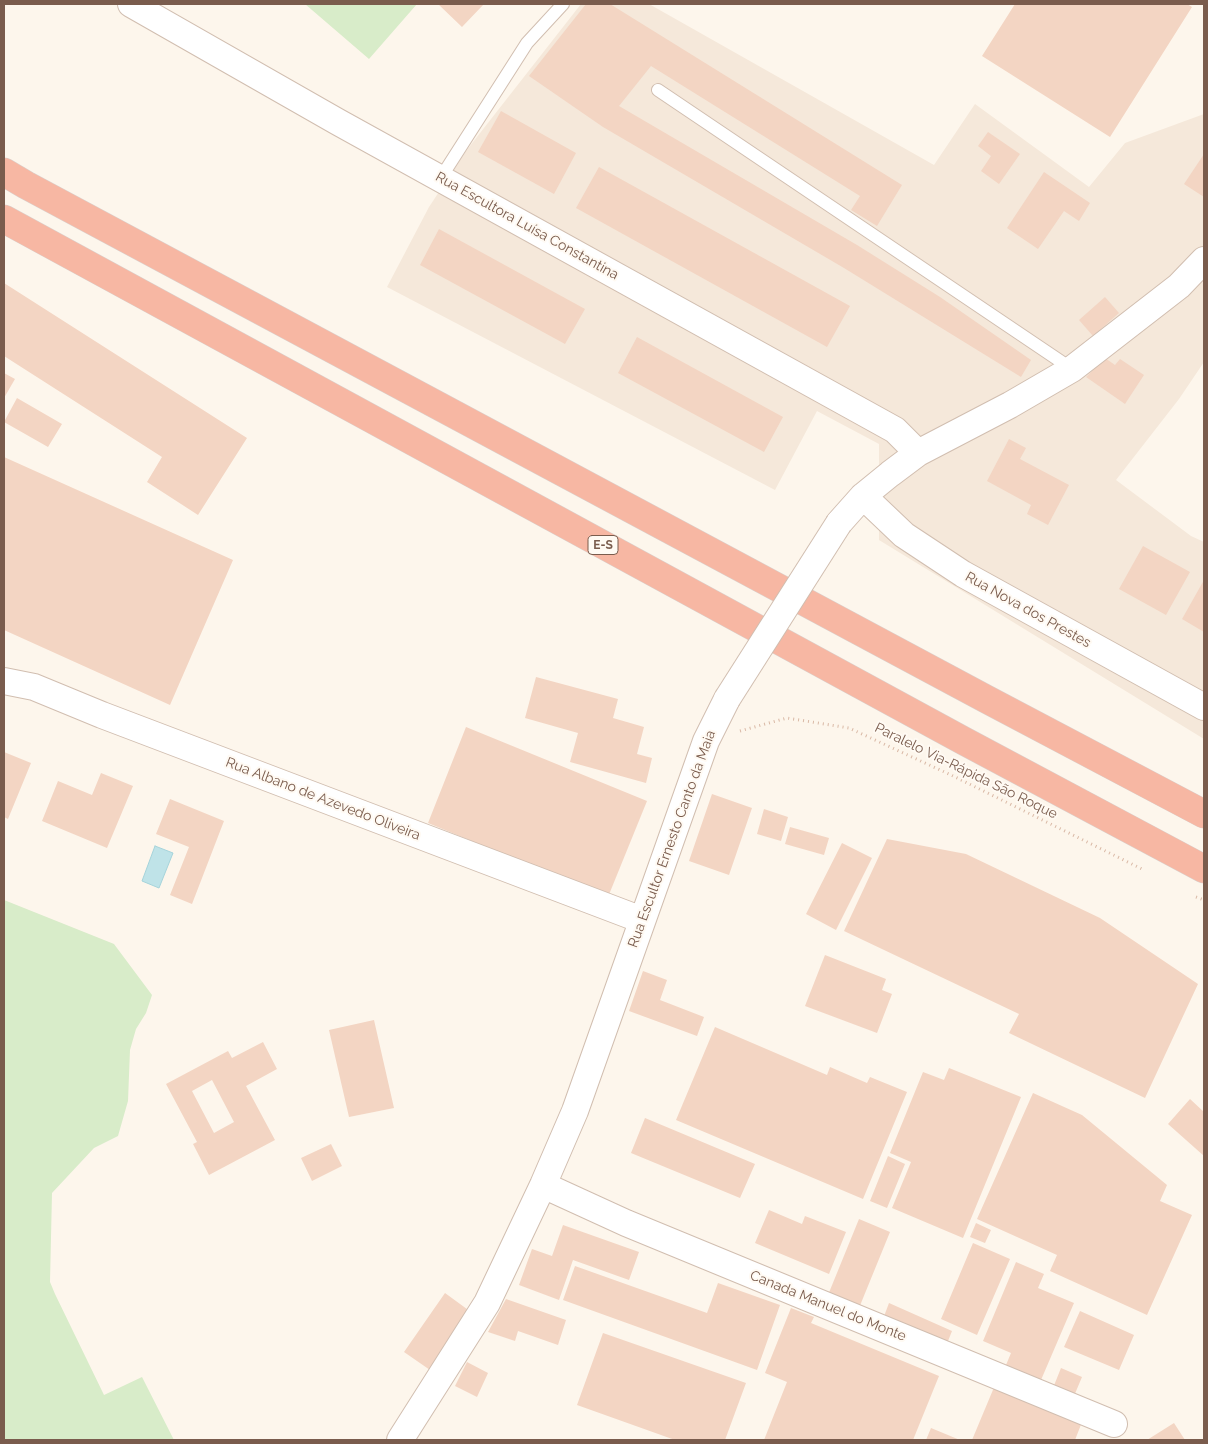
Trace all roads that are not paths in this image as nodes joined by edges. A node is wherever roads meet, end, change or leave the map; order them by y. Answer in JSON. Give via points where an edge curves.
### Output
{"nodes":[{"id":1,"x":132,"y":4,"type":"edge"},
{"id":2,"x":563,"y":4,"type":"edge"},
{"id":3,"x":658,"y":90,"type":"dead end"},
{"id":4,"x":4,"y":172,"type":"edge"},
{"id":5,"x":440,"y":179,"type":"junction"},
{"id":6,"x":4,"y":219,"type":"edge"},
{"id":7,"x":1204,"y":260,"type":"edge"},
{"id":8,"x":1072,"y":369,"type":"junction"},
{"id":9,"x":918,"y":453,"type":"junction"},
{"id":10,"x":863,"y":496,"type":"junction"},
{"id":11,"x":4,"y":681,"type":"edge"},
{"id":12,"x":1204,"y":706,"type":"edge"},
{"id":13,"x":1204,"y":814,"type":"edge"},
{"id":14,"x":1204,"y":868,"type":"edge"},
{"id":15,"x":642,"y":920,"type":"junction"},
{"id":16,"x":543,"y":1185,"type":"junction"},
{"id":17,"x":1114,"y":1424,"type":"dead end"},
{"id":18,"x":400,"y":1440,"type":"edge"}],
"edges":[{"from":1,"to":5,"type":"street","name":"Rua Escultora Luísa Constantina"},
{"from":2,"to":5,"type":"lane","via":[[528,43]]},
{"from":3,"to":8,"type":"lane"},
{"from":4,"to":13,"type":"highway"},
{"from":5,"to":9,"type":"street","name":"Rua Escultora Luísa Constantina","via":[[895,430]]},
{"from":6,"to":14,"type":"highway","number":"E-S"},
{"from":7,"to":8,"type":"street","name":"Rua Escultor Ernesto Canto da Maia","via":[[1179,286]]},
{"from":8,"to":9,"type":"street","name":"Rua Escultor Ernesto Canto da Maia"},
{"from":9,"to":10,"type":"street","name":"Rua Escultor Ernesto Canto da Maia"},
{"from":10,"to":12,"type":"street","name":"Rua Nova dos Prestes","via":[[904,535],[963,574]]},
{"from":10,"to":15,"type":"street","name":"Rua Escultor Ernesto Canto da Maia","bridge":true,"via":[[839,523],[727,699],[706,741]]},
{"from":11,"to":15,"type":"street","name":"Rua Albano de Azevedo Oliveira","via":[[34,688]]},
{"from":15,"to":16,"type":"street","name":"Rua Escultor Ernesto Canto da Maia","via":[[575,1111]]},
{"from":16,"to":17,"type":"street","name":"Canada Manuel do Monte","via":[[626,1223]]},
{"from":16,"to":18,"type":"street","name":"Rua Escultor Ernesto Canto da Maia","via":[[487,1303]]}]}
